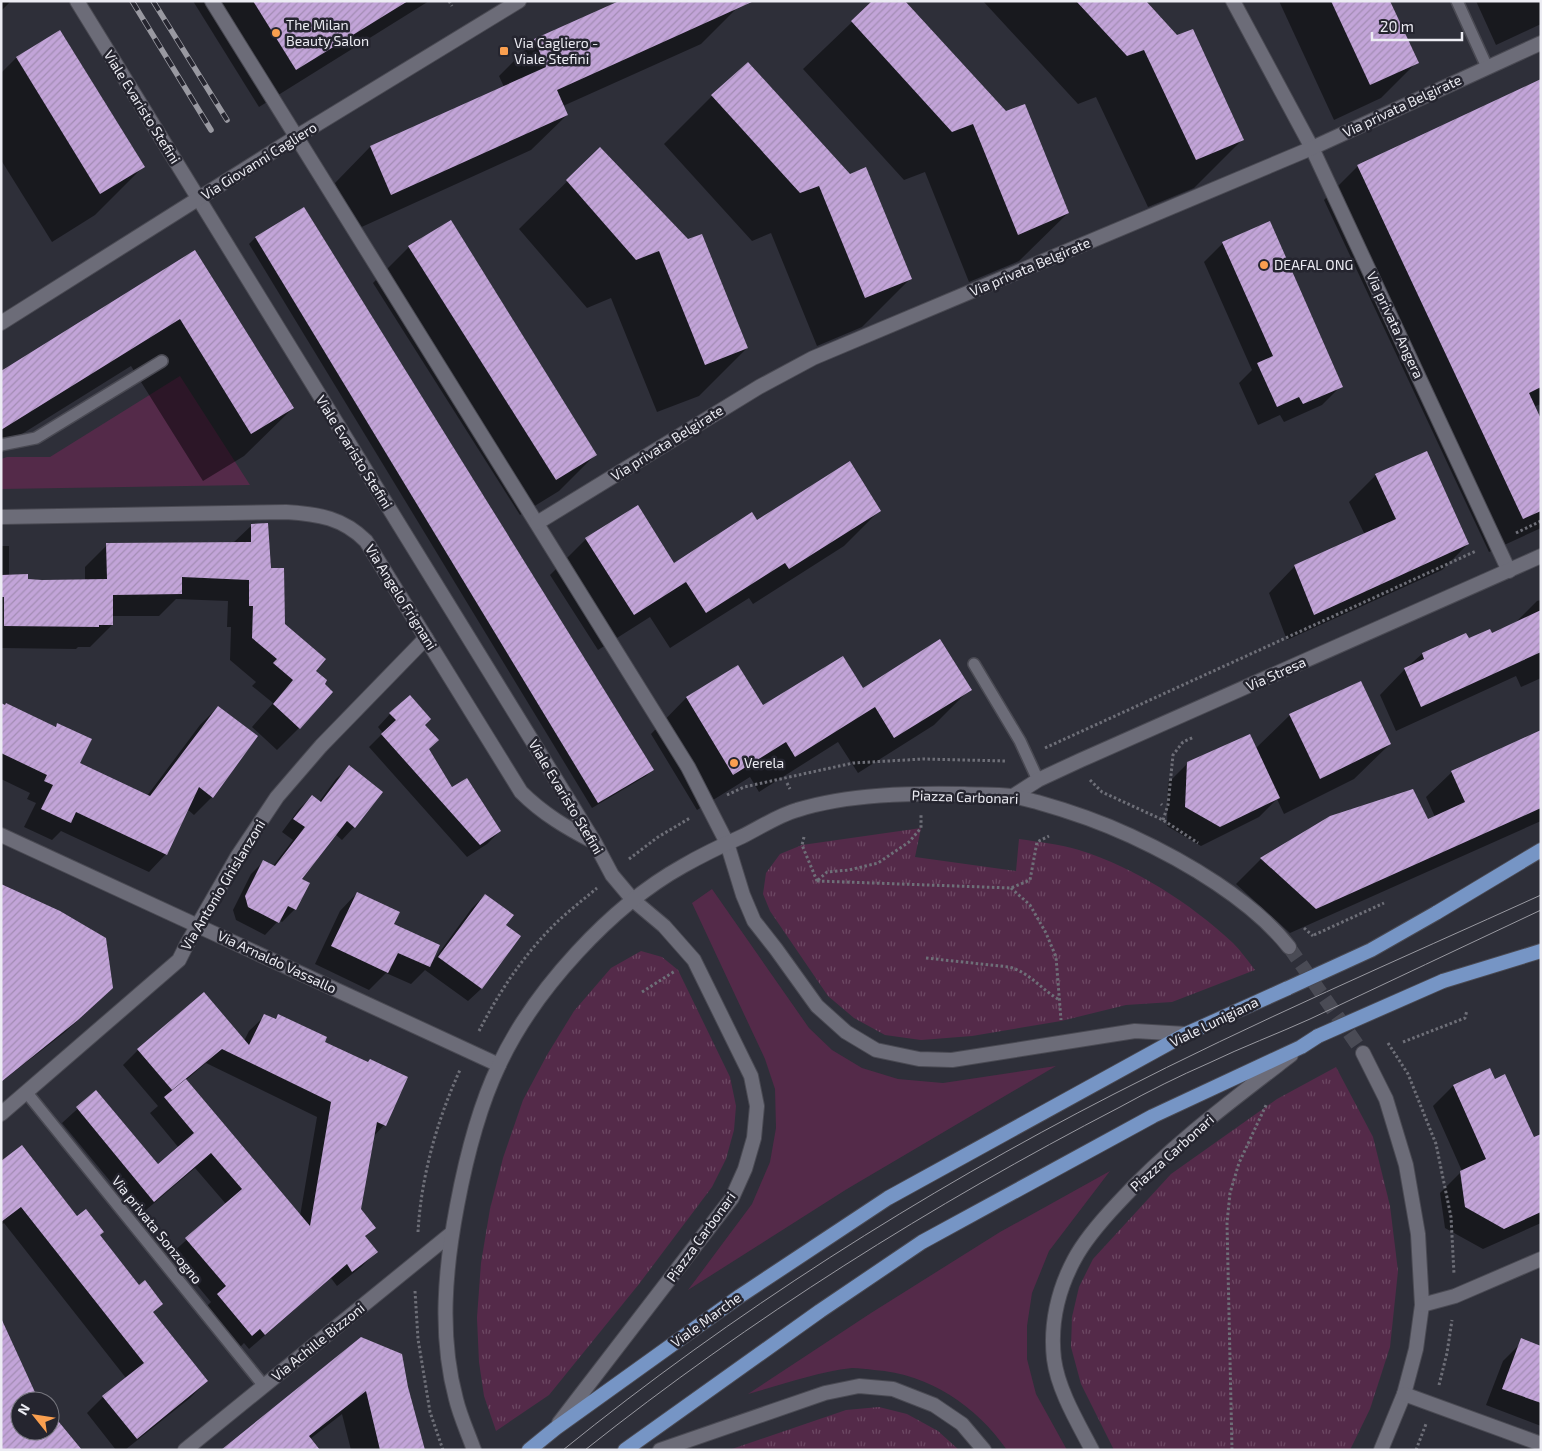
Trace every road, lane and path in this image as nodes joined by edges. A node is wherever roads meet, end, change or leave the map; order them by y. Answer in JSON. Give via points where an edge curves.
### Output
{"nodes":[{"id":1,"x":77,"y":1,"type":"edge"},
{"id":2,"x":212,"y":1,"type":"edge"},
{"id":3,"x":449,"y":1,"type":"edge"},
{"id":4,"x":519,"y":1,"type":"edge"},
{"id":5,"x":1233,"y":1,"type":"edge"},
{"id":6,"x":1457,"y":1,"type":"edge"},
{"id":7,"x":452,"y":6,"type":"dead end"},
{"id":8,"x":1541,"y":43,"type":"edge"},
{"id":9,"x":1487,"y":67,"type":"junction"},
{"id":10,"x":296,"y":137,"type":"junction"},
{"id":11,"x":1312,"y":148,"type":"junction"},
{"id":12,"x":199,"y":198,"type":"junction"},
{"id":13,"x":1,"y":323,"type":"edge"},
{"id":14,"x":162,"y":361,"type":"dead end"},
{"id":15,"x":1,"y":445,"type":"edge"},
{"id":16,"x":1,"y":517,"type":"edge"},
{"id":17,"x":1541,"y":521,"type":"edge"},
{"id":18,"x":537,"y":523,"type":"junction"},
{"id":19,"x":1517,"y":532,"type":"dead end"},
{"id":20,"x":1482,"y":549,"type":"dead end"},
{"id":21,"x":1541,"y":556,"type":"edge"},
{"id":22,"x":1509,"y":571,"type":"junction"},
{"id":23,"x":426,"y":638,"type":"junction"},
{"id":24,"x":974,"y":664,"type":"dead end"},
{"id":25,"x":1201,"y":734,"type":"dead end"},
{"id":26,"x":1028,"y":757,"type":"junction"},
{"id":27,"x":1038,"y":780,"type":"junction"},
{"id":28,"x":1013,"y":796,"type":"junction"},
{"id":29,"x":722,"y":798,"type":"dead end"},
{"id":30,"x":696,"y":814,"type":"dead end"},
{"id":31,"x":1163,"y":820,"type":"dead end"},
{"id":32,"x":921,"y":828,"type":"dead end"},
{"id":33,"x":1,"y":835,"type":"edge"},
{"id":34,"x":1049,"y":836,"type":"dead end"},
{"id":35,"x":804,"y":837,"type":"dead end"},
{"id":36,"x":595,"y":843,"type":"junction"},
{"id":37,"x":727,"y":843,"type":"junction"},
{"id":38,"x":1541,"y":850,"type":"edge"},
{"id":39,"x":630,"y":858,"type":"dead end"},
{"id":40,"x":817,"y":881,"type":"junction"},
{"id":41,"x":1011,"y":888,"type":"junction"},
{"id":42,"x":589,"y":895,"type":"dead end"},
{"id":43,"x":633,"y":900,"type":"junction"},
{"id":44,"x":1384,"y":904,"type":"dead end"},
{"id":45,"x":198,"y":925,"type":"junction"},
{"id":46,"x":1289,"y":947,"type":"joint"},
{"id":47,"x":1541,"y":951,"type":"edge"},
{"id":48,"x":926,"y":958,"type":"dead end"},
{"id":49,"x":678,"y":970,"type":"dead end"},
{"id":50,"x":642,"y":992,"type":"dead end"},
{"id":51,"x":1467,"y":1010,"type":"dead end"},
{"id":52,"x":477,"y":1034,"type":"dead end"},
{"id":53,"x":1186,"y":1034,"type":"junction"},
{"id":54,"x":1388,"y":1042,"type":"dead end"},
{"id":55,"x":1403,"y":1042,"type":"dead end"},
{"id":56,"x":1300,"y":1047,"type":"junction"},
{"id":57,"x":1363,"y":1053,"type":"tunnel mouth"},
{"id":58,"x":499,"y":1065,"type":"junction"},
{"id":59,"x":462,"y":1067,"type":"dead end"},
{"id":60,"x":27,"y":1093,"type":"junction"},
{"id":61,"x":1271,"y":1095,"type":"dead end"},
{"id":62,"x":1,"y":1114,"type":"edge"},
{"id":63,"x":888,"y":1198,"type":"joint"},
{"id":64,"x":418,"y":1233,"type":"dead end"},
{"id":65,"x":452,"y":1233,"type":"junction"},
{"id":66,"x":1541,"y":1259,"type":"edge"},
{"id":67,"x":1455,"y":1282,"type":"dead end"},
{"id":68,"x":415,"y":1286,"type":"dead end"},
{"id":69,"x":1422,"y":1305,"type":"junction"},
{"id":70,"x":1452,"y":1319,"type":"dead end"},
{"id":71,"x":264,"y":1386,"type":"junction"},
{"id":72,"x":1437,"y":1391,"type":"dead end"},
{"id":73,"x":1404,"y":1394,"type":"junction"},
{"id":74,"x":1426,"y":1424,"type":"dead end"},
{"id":75,"x":556,"y":1428,"type":"junction"},
{"id":76,"x":1541,"y":1444,"type":"edge"},
{"id":77,"x":185,"y":1450,"type":"edge"},
{"id":78,"x":443,"y":1450,"type":"edge"},
{"id":79,"x":474,"y":1450,"type":"edge"},
{"id":80,"x":529,"y":1450,"type":"edge"},
{"id":81,"x":626,"y":1450,"type":"edge"},
{"id":82,"x":660,"y":1450,"type":"edge"},
{"id":83,"x":984,"y":1450,"type":"edge"},
{"id":84,"x":1092,"y":1450,"type":"edge"},
{"id":85,"x":1232,"y":1450,"type":"edge"},
{"id":86,"x":1381,"y":1450,"type":"edge"},
{"id":87,"x":1416,"y":1450,"type":"edge"}],
"edges":[{"from":1,"to":12,"type":"street","name":"Viale Evaristo Stefini"},
{"from":2,"to":10,"type":"street"},
{"from":3,"to":7,"type":"path"},
{"from":4,"to":10,"type":"street","name":"Via Giovanni Cagliero"},
{"from":5,"to":11,"type":"street","name":"Via privata Angera"},
{"from":6,"to":9,"type":"lane"},
{"from":8,"to":9,"type":"street","name":"Via privata Belgirate"},
{"from":9,"to":11,"type":"street","name":"Via privata Belgirate"},
{"from":10,"to":12,"type":"street","name":"Via Giovanni Cagliero"},
{"from":10,"to":18,"type":"street"},
{"from":11,"to":18,"type":"street","name":"Via privata Belgirate","via":[[813,358],[758,386]]},
{"from":11,"to":22,"type":"street","name":"Via privata Angera"},
{"from":12,"to":13,"type":"street","name":"Via Giovanni Cagliero"},
{"from":12,"to":36,"type":"street","name":"Viale Evaristo Stefini"},
{"from":14,"to":15,"type":"lane","via":[[36,438]]},
{"from":16,"to":23,"type":"street","name":"Via Angelo Frignani","via":[[286,512],[327,517],[344,523],[366,541]]},
{"from":17,"to":19,"type":"path"},
{"from":18,"to":37,"type":"street","via":[[688,767]]},
{"from":20,"to":26,"type":"path"},
{"from":21,"to":22,"type":"street","name":"Via Stresa"},
{"from":22,"to":27,"type":"street","name":"Via Stresa"},
{"from":23,"to":36,"type":"street","name":"Via Angelo Frignani","via":[[521,792],[561,824]]},
{"from":23,"to":45,"type":"street","name":"Via Antonio Ghislanzoni","via":[[321,746],[277,797],[237,857]]},
{"from":24,"to":26,"type":"lane"},
{"from":25,"to":31,"type":"path","via":[[1183,742],[1173,755],[1168,806]]},
{"from":26,"to":27,"type":"lane"},
{"from":26,"to":29,"type":"path","via":[[1014,761],[923,759],[853,763],[744,787]]},
{"from":27,"to":28,"type":"street","name":"Via Stresa"},
{"from":28,"to":37,"type":"street","name":"Piazza Carbonari","via":[[922,793],[834,802],[796,810]]},
{"from":28,"to":46,"type":"street","name":"Piazza Carbonari","via":[[1070,811],[1167,853],[1274,927]]},
{"from":30,"to":39,"type":"path"},
{"from":32,"to":40,"type":"path","via":[[909,842],[878,863],[827,872]]},
{"from":33,"to":45,"type":"street","name":"Via Arnaldo Vassallo"},
{"from":34,"to":41,"type":"path","via":[[1037,842],[1030,880]]},
{"from":35,"to":40,"type":"path","via":[[802,845]]},
{"from":36,"to":43,"type":"street","name":"Viale Evaristo Stefini","via":[[612,875]]},
{"from":37,"to":43,"type":"street","name":"Piazza Carbonari","via":[[681,867]]},
{"from":37,"to":53,"type":"street","via":[[754,921],[817,1006],[846,1032],[876,1050],[919,1059],[952,1060],[1135,1031]]},
{"from":38,"to":53,"type":"main road","name":"Viale Lunigiana","bridge":true,"via":[[1371,950]]},
{"from":40,"to":41,"type":"path"},
{"from":41,"to":48,"type":"path","via":[[1030,905],[1046,933],[1056,957],[1059,999],[1045,992],[1019,970]]},
{"from":42,"to":52,"type":"path","via":[[559,920],[521,962]]},
{"from":43,"to":58,"type":"street","name":"Piazza Carbonari","via":[[583,945],[553,980],[523,1022]]},
{"from":43,"to":75,"type":"street","name":"Piazza Carbonari","via":[[664,926],[694,960],[751,1076],[756,1106],[754,1138],[732,1198]]},
{"from":44,"to":46,"type":"path"},
{"from":45,"to":58,"type":"street","name":"Via Arnaldo Vassallo"},
{"from":45,"to":60,"type":"street","name":"Via Antonio Ghislanzoni","via":[[179,960]]},
{"from":47,"to":56,"type":"main road","bridge":true,"via":[[1443,980]]},
{"from":49,"to":50,"type":"path"},
{"from":51,"to":55,"type":"path","via":[[1465,1018]]},
{"from":53,"to":63,"type":"main road","name":"Viale Lunigiana"},
{"from":54,"to":67,"type":"path","via":[[1408,1074],[1436,1144],[1451,1217]]},
{"from":56,"to":81,"type":"main road","via":[[1153,1116],[922,1242]]},
{"from":56,"to":84,"type":"street","name":"Piazza Carbonari","via":[[1144,1175],[1097,1226],[1074,1260],[1059,1298],[1053,1329],[1054,1360],[1067,1403]]},
{"from":57,"to":69,"type":"street","via":[[1386,1100],[1406,1165],[1418,1234]]},
{"from":58,"to":65,"type":"street","name":"Piazza Carbonari","via":[[476,1124]]},
{"from":59,"to":64,"type":"path","via":[[451,1090],[432,1151],[420,1206]]},
{"from":60,"to":62,"type":"street","name":"Via Antonio Ghislanzoni"},
{"from":60,"to":71,"type":"lane","name":"Via privata Sonzogno"},
{"from":61,"to":85,"type":"path","via":[[1239,1163],[1226,1223]]},
{"from":63,"to":75,"type":"main road","name":"Viale Marche","via":[[740,1296]]},
{"from":65,"to":71,"type":"street","name":"Via Achille Bizzoni"},
{"from":65,"to":79,"type":"street","name":"Piazza Carbonari","via":[[446,1339],[456,1399]]},
{"from":66,"to":69,"type":"street","via":[[1456,1296]]},
{"from":68,"to":78,"type":"path","via":[[418,1339],[430,1412]]},
{"from":69,"to":73,"type":"street","via":[[1416,1349]]},
{"from":70,"to":72,"type":"path"},
{"from":71,"to":77,"type":"street","name":"Via Achille Bizzoni"},
{"from":73,"to":76,"type":"street"},
{"from":73,"to":86,"type":"street"},
{"from":74,"to":87,"type":"path"},
{"from":75,"to":80,"type":"main road","name":"Viale Marche"},
{"from":82,"to":83,"type":"street","via":[[825,1393],[859,1386],[893,1389],[934,1405],[962,1424]]}]}
